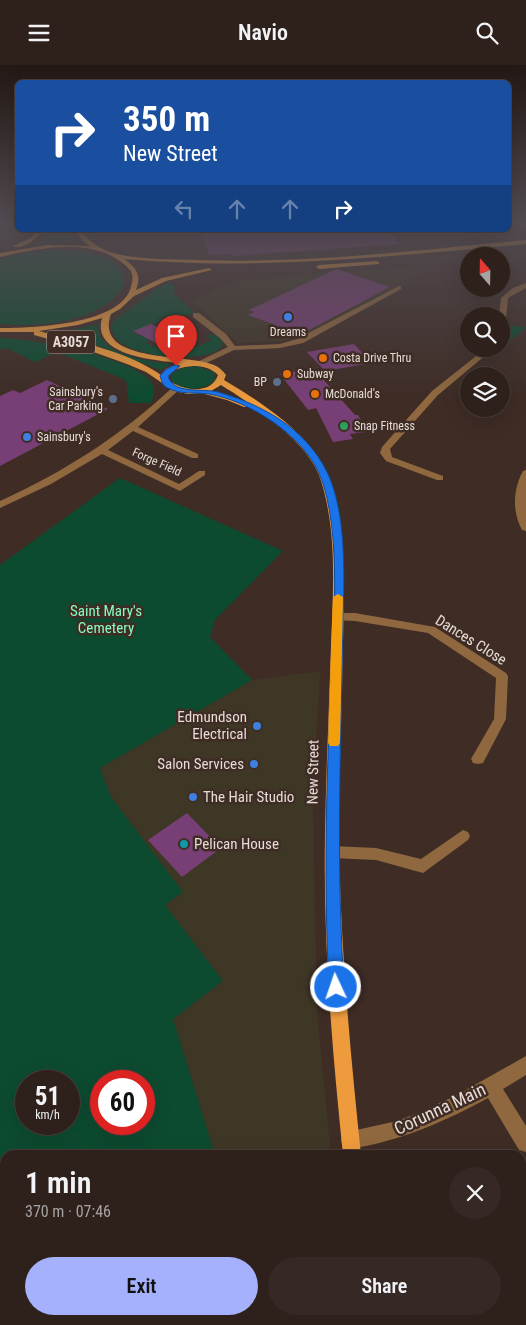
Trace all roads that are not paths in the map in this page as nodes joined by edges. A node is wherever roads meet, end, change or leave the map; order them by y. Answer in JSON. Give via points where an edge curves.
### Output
{"nodes":[{"id":1,"x":135,"y":282,"type":"edge"},
{"id":2,"x":158,"y":282,"type":"edge"},
{"id":3,"x":526,"y":285,"type":"edge"},
{"id":4,"x":398,"y":288,"type":"dead end"},
{"id":5,"x":131,"y":295,"type":"junction"},
{"id":6,"x":502,"y":307,"type":"edge"},
{"id":7,"x":108,"y":312,"type":"junction"},
{"id":8,"x":196,"y":315,"type":"dead end"},
{"id":9,"x":1,"y":330,"type":"edge"},
{"id":10,"x":25,"y":330,"type":"junction"},
{"id":11,"x":233,"y":348,"type":"junction"},
{"id":12,"x":219,"y":355,"type":"junction"},
{"id":13,"x":480,"y":357,"type":"edge"},
{"id":14,"x":194,"y":363,"type":"junction"},
{"id":15,"x":217,"y":369,"type":"junction"},
{"id":16,"x":164,"y":380,"type":"junction"},
{"id":17,"x":220,"y":381,"type":"junction"},
{"id":18,"x":176,"y":389,"type":"junction"},
{"id":19,"x":200,"y":391,"type":"junction"},
{"id":20,"x":268,"y":414,"type":"junction"},
{"id":21,"x":133,"y":428,"type":"junction"},
{"id":22,"x":101,"y":450,"type":"junction"},
{"id":23,"x":195,"y":456,"type":"dead end"},
{"id":24,"x":202,"y":473,"type":"dead end"},
{"id":25,"x":526,"y":473,"type":"edge"},
{"id":26,"x":440,"y":478,"type":"dead end"},
{"id":27,"x":0,"y":505,"type":"edge"},
{"id":28,"x":526,"y":528,"type":"edge"},
{"id":29,"x":338,"y":617,"type":"junction"},
{"id":30,"x":478,"y":759,"type":"dead end"},
{"id":31,"x":464,"y":836,"type":"dead end"},
{"id":32,"x":332,"y":851,"type":"junction"},
{"id":33,"x":526,"y":1065,"type":"edge"},
{"id":34,"x":491,"y":1085,"type":"junction"},
{"id":35,"x":526,"y":1143,"type":"edge"},
{"id":36,"x":351,"y":1148,"type":"edge"}],
"edges":[{"from":1,"to":5,"type":"main road"},
{"from":2,"to":5,"type":"main road"},
{"from":3,"to":6,"type":"street","via":[[508,294]]},
{"from":4,"to":11,"type":"street","via":[[300,341],[269,347]]},
{"from":5,"to":7,"type":"main road","number":"A3057"},
{"from":7,"to":10,"type":"main road","number":"A3057","via":[[62,327]]},
{"from":7,"to":14,"type":"main road","number":"A3057","via":[[104,327],[112,343],[149,357]]},
{"from":8,"to":11,"type":"street"},
{"from":9,"to":10,"type":"main road","number":"A3057"},
{"from":10,"to":16,"type":"main road","number":"A3057","via":[[86,346],[143,367]]},
{"from":11,"to":12,"type":"street"},
{"from":12,"to":14,"type":"street"},
{"from":12,"to":15,"type":"street"},
{"from":13,"to":26,"type":"street","via":[[435,393],[385,449],[389,459]]},
{"from":14,"to":15,"type":"main road","number":"A3057"},
{"from":14,"to":16,"type":"main road","via":[[171,369],[166,372]]},
{"from":15,"to":17,"type":"main road","via":[[222,375]]},
{"from":16,"to":18,"type":"main road","number":"A3057"},
{"from":17,"to":19,"type":"main road"},
{"from":17,"to":20,"type":"main road","name":"New Street"},
{"from":18,"to":19,"type":"main road","name":"New Street"},
{"from":18,"to":21,"type":"street"},
{"from":19,"to":20,"type":"main road","name":"New Street","via":[[230,398]]},
{"from":20,"to":29,"type":"main road","name":"New Street","via":[[306,446],[326,481],[337,532]]},
{"from":21,"to":22,"type":"street"},
{"from":21,"to":23,"type":"street"},
{"from":22,"to":24,"type":"street","name":"Forge Field","via":[[180,488]]},
{"from":22,"to":27,"type":"street"},
{"from":25,"to":28,"type":"street","via":[[519,504]]},
{"from":29,"to":30,"type":"street","name":"Dances Close","via":[[431,630],[502,676],[500,719]]},
{"from":29,"to":32,"type":"main road","name":"New Street"},
{"from":31,"to":32,"type":"street","via":[[423,866],[376,854]]},
{"from":32,"to":36,"type":"main road","name":"New Street","via":[[336,987]]},
{"from":33,"to":34,"type":"street","name":"Corunna Main"},
{"from":34,"to":35,"type":"street"},
{"from":34,"to":36,"type":"street","name":"Corunna Main","via":[[439,1112]]}]}
